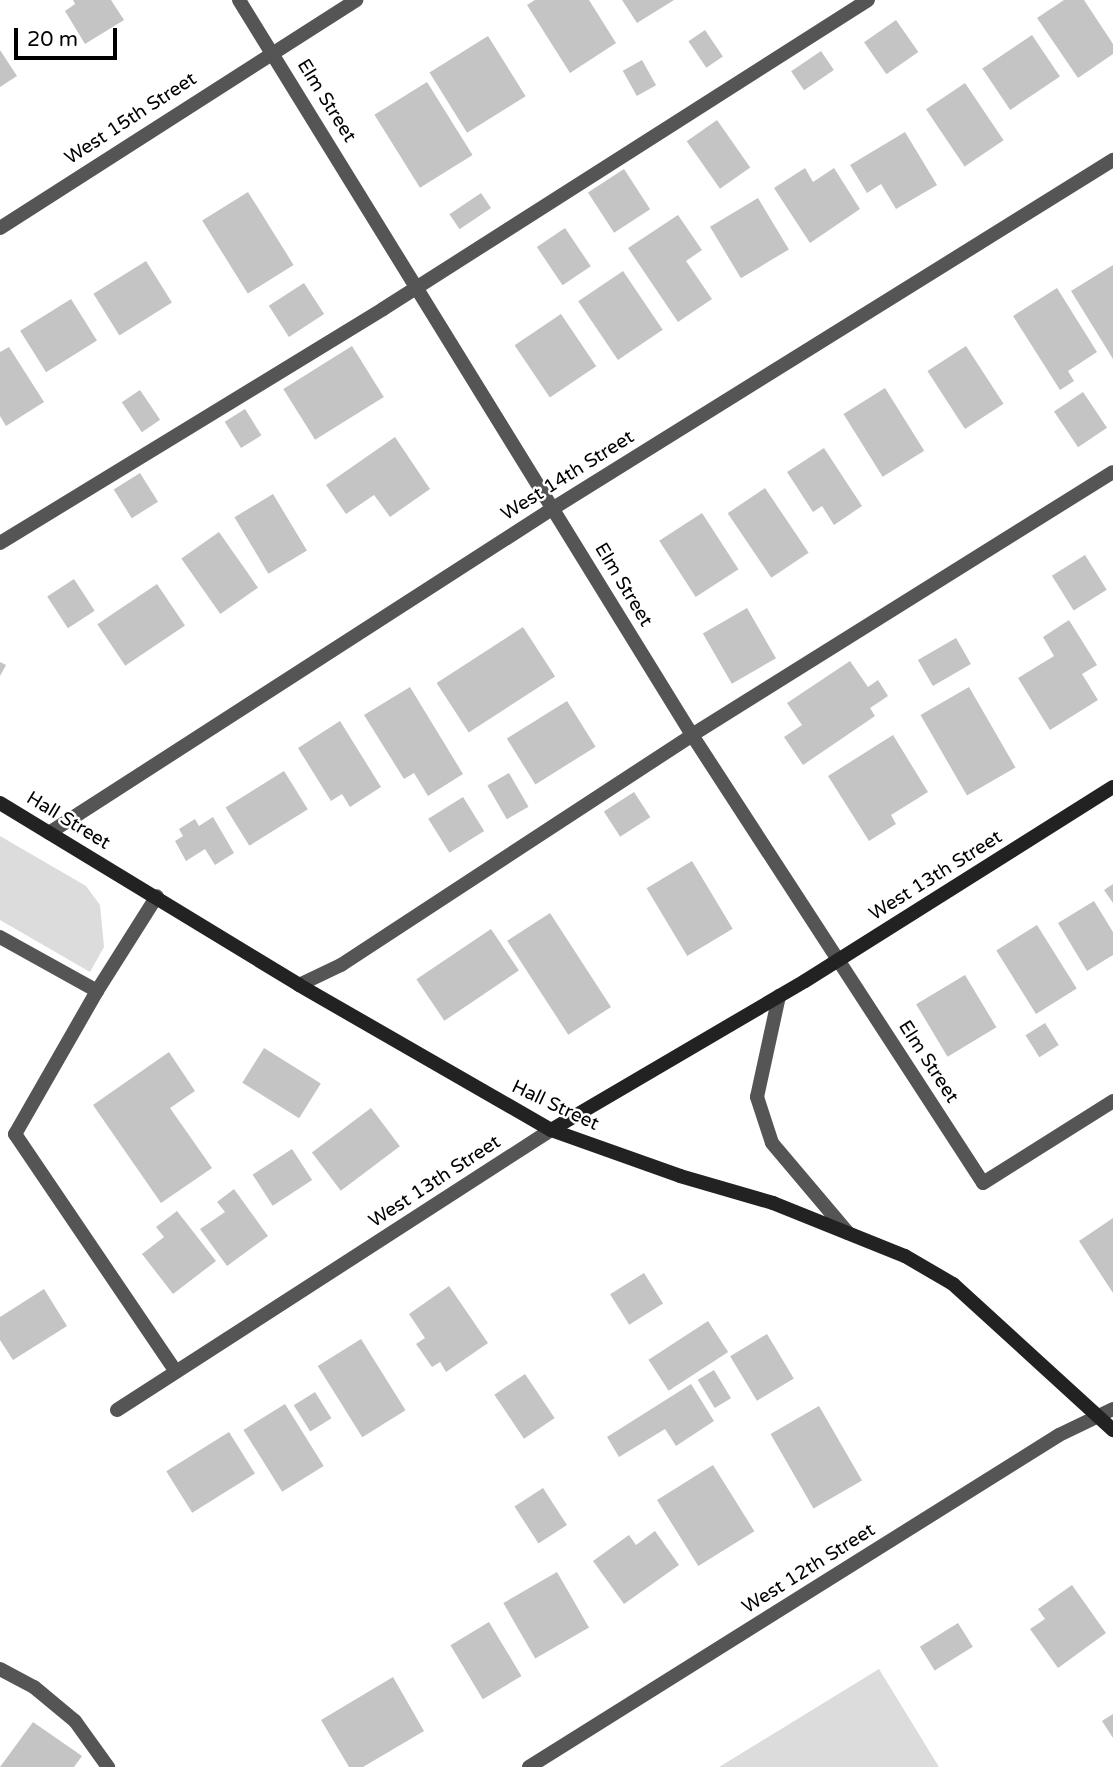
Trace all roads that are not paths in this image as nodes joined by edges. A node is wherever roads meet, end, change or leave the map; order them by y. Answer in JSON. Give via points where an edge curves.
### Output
{"nodes":[{"id":1,"x":239,"y":0,"type":"edge"},
{"id":2,"x":356,"y":0,"type":"edge"},
{"id":3,"x":868,"y":0,"type":"edge"},
{"id":4,"x":272,"y":51,"type":"junction"},
{"id":5,"x":1113,"y":160,"type":"edge"},
{"id":6,"x":0,"y":228,"type":"edge"},
{"id":7,"x":417,"y":285,"type":"junction"},
{"id":8,"x":1113,"y":472,"type":"edge"},
{"id":9,"x":552,"y":509,"type":"junction"},
{"id":10,"x":0,"y":542,"type":"edge"},
{"id":11,"x":692,"y":735,"type":"junction"},
{"id":12,"x":1113,"y":787,"type":"edge"},
{"id":13,"x":0,"y":803,"type":"edge"},
{"id":14,"x":49,"y":832,"type":"junction"},
{"id":15,"x":157,"y":896,"type":"junction"},
{"id":16,"x":0,"y":937,"type":"edge"},
{"id":17,"x":839,"y":959,"type":"junction"},
{"id":18,"x":299,"y":985,"type":"junction"},
{"id":19,"x":97,"y":991,"type":"junction"},
{"id":20,"x":779,"y":996,"type":"junction"},
{"id":21,"x":1113,"y":1101,"type":"edge"},
{"id":22,"x":551,"y":1130,"type":"junction"},
{"id":23,"x":848,"y":1233,"type":"junction"},
{"id":24,"x":176,"y":1372,"type":"junction"},
{"id":25,"x":1113,"y":1409,"type":"edge"},
{"id":26,"x":117,"y":1410,"type":"dead end"},
{"id":27,"x":1099,"y":1415,"type":"junction"},
{"id":28,"x":1113,"y":1430,"type":"edge"},
{"id":29,"x":0,"y":1669,"type":"edge"},
{"id":30,"x":108,"y":1767,"type":"edge"},
{"id":31,"x":529,"y":1767,"type":"edge"}],
"edges":[{"from":1,"to":4,"type":"street","name":"Elm Street"},
{"from":2,"to":4,"type":"street","name":"West 15th Street"},
{"from":3,"to":7,"type":"street"},
{"from":4,"to":6,"type":"street","name":"West 15th Street"},
{"from":4,"to":7,"type":"street","name":"Elm Street"},
{"from":5,"to":9,"type":"street","name":"West 14th Street"},
{"from":7,"to":9,"type":"street","name":"Elm Street"},
{"from":7,"to":10,"type":"street"},
{"from":8,"to":11,"type":"street"},
{"from":9,"to":11,"type":"street","name":"Elm Street"},
{"from":9,"to":14,"type":"street","name":"West 14th Street"},
{"from":11,"to":17,"type":"street","name":"Elm Street"},
{"from":11,"to":18,"type":"street","via":[[410,922]]},
{"from":12,"to":17,"type":"street","name":"West 13th Street"},
{"from":13,"to":14,"type":"street","name":"Hall Street"},
{"from":14,"to":15,"type":"street","name":"Hall Street"},
{"from":15,"to":18,"type":"street","name":"Hall Street"},
{"from":15,"to":19,"type":"street"},
{"from":16,"to":19,"type":"street"},
{"from":17,"to":20,"type":"street","name":"West 13th Street"},
{"from":17,"to":21,"type":"street","name":"Elm Street","via":[[983,1183]]},
{"from":18,"to":22,"type":"street","name":"Hall Street"},
{"from":19,"to":24,"type":"street","via":[[15,1134]]},
{"from":20,"to":22,"type":"street","name":"West 13th Street"},
{"from":20,"to":23,"type":"street","via":[[757,1097],[772,1143]]},
{"from":22,"to":23,"type":"street","name":"Hall Street","via":[[680,1176],[774,1203]]},
{"from":22,"to":24,"type":"street","name":"West 13th Street"},
{"from":23,"to":27,"type":"street","name":"Hall Street","via":[[905,1256],[953,1284]]},
{"from":24,"to":26,"type":"street","name":"West 13th Street"},
{"from":25,"to":27,"type":"street","name":"West 12th Street"},
{"from":27,"to":28,"type":"street"},
{"from":27,"to":31,"type":"street","name":"West 12th Street","via":[[1059,1435]]},
{"from":29,"to":30,"type":"street","via":[[34,1687],[75,1721]]}]}
